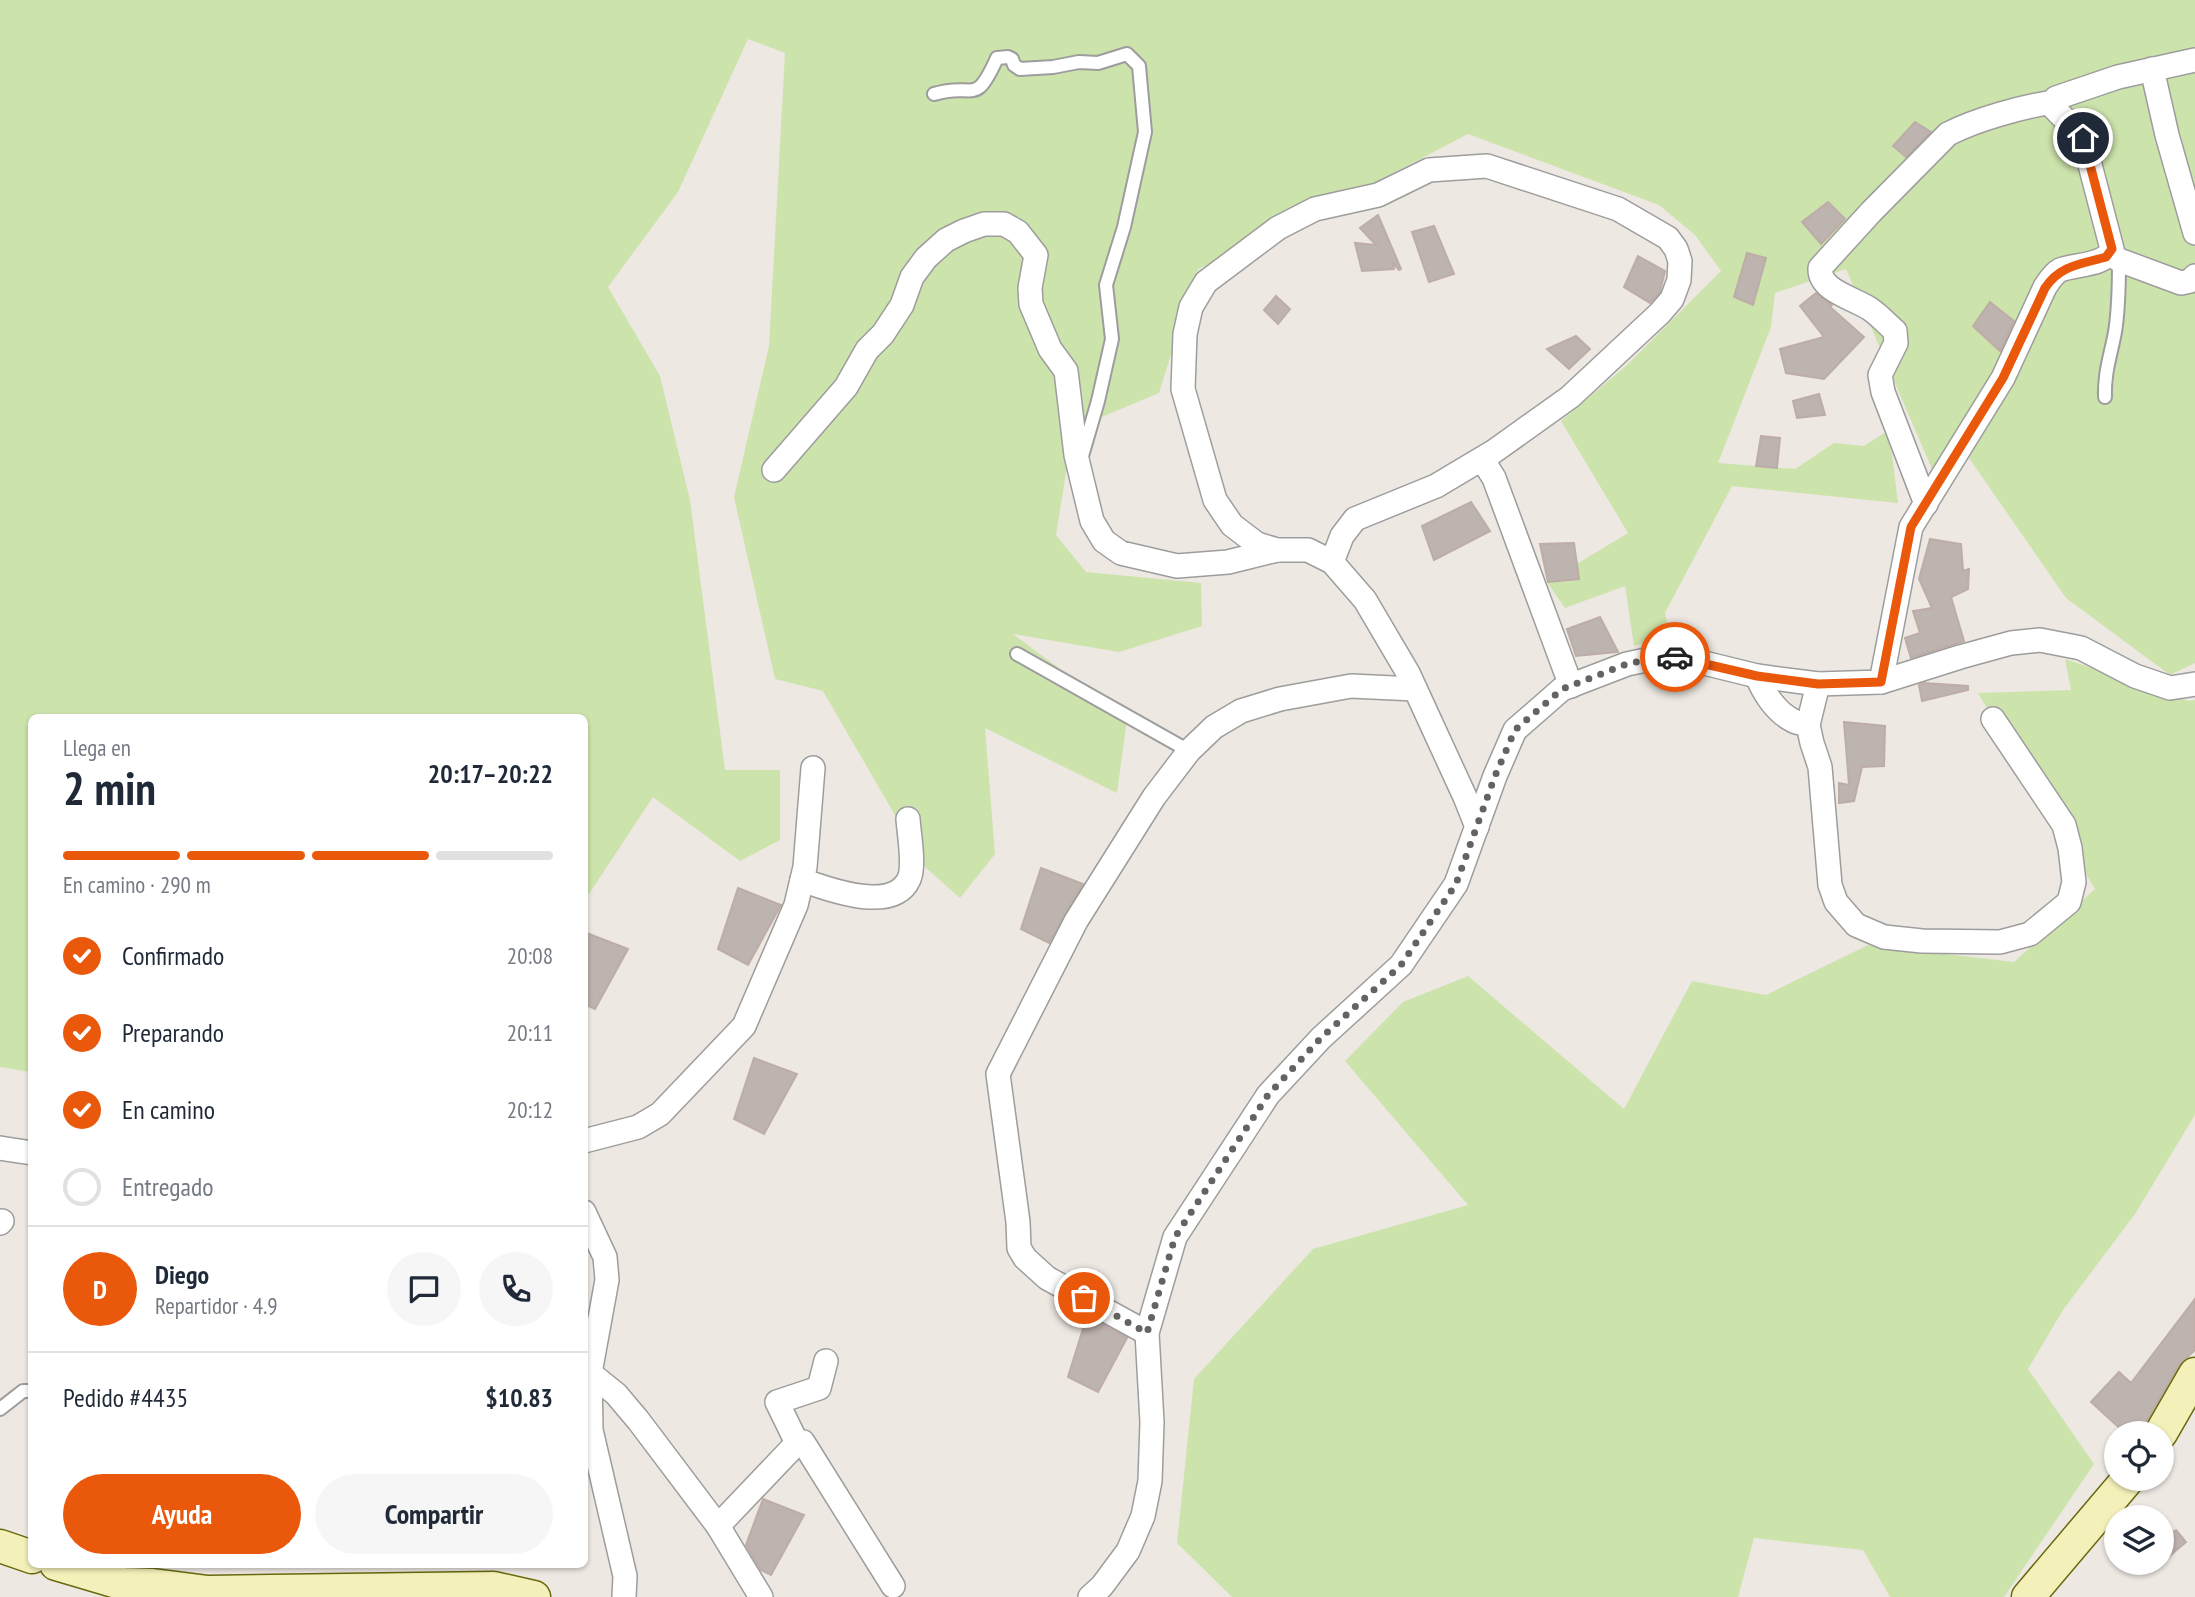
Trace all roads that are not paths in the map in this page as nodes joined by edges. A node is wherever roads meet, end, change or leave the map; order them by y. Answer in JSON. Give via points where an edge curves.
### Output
{"nodes":[{"id":1,"x":2195,"y":60,"type":"edge"},
{"id":2,"x":2152,"y":69,"type":"junction"},
{"id":3,"x":934,"y":94,"type":"dead end"},
{"id":4,"x":2053,"y":102,"type":"junction"},
{"id":5,"x":2195,"y":233,"type":"edge"},
{"id":6,"x":2115,"y":257,"type":"junction"},
{"id":7,"x":2195,"y":276,"type":"edge"},
{"id":8,"x":2105,"y":397,"type":"dead end"},
{"id":9,"x":1482,"y":459,"type":"junction"},
{"id":10,"x":1079,"y":467,"type":"junction"},
{"id":11,"x":774,"y":470,"type":"dead end"},
{"id":12,"x":1926,"y":503,"type":"junction"},
{"id":13,"x":1277,"y":550,"type":"junction"},
{"id":14,"x":1332,"y":562,"type":"junction"},
{"id":15,"x":1017,"y":654,"type":"dead end"},
{"id":16,"x":1757,"y":676,"type":"junction"},
{"id":17,"x":1881,"y":682,"type":"junction"},
{"id":18,"x":1818,"y":684,"type":"junction"},
{"id":19,"x":2195,"y":684,"type":"edge"},
{"id":20,"x":1571,"y":685,"type":"junction"},
{"id":21,"x":1415,"y":689,"type":"junction"},
{"id":22,"x":1993,"y":719,"type":"dead end"},
{"id":23,"x":1808,"y":724,"type":"junction"},
{"id":24,"x":1189,"y":751,"type":"junction"},
{"id":25,"x":813,"y":768,"type":"dead end"},
{"id":26,"x":908,"y":819,"type":"dead end"},
{"id":27,"x":1476,"y":827,"type":"junction"},
{"id":28,"x":802,"y":880,"type":"junction"},
{"id":29,"x":588,"y":1140,"type":"edge"},
{"id":30,"x":0,"y":1148,"type":"edge"},
{"id":31,"x":28,"y":1152,"type":"edge"},
{"id":32,"x":588,"y":1221,"type":"edge"},
{"id":33,"x":1147,"y":1333,"type":"junction"},
{"id":34,"x":826,"y":1361,"type":"dead end"},
{"id":35,"x":590,"y":1373,"type":"junction"},
{"id":36,"x":2195,"y":1374,"type":"edge"},
{"id":37,"x":28,"y":1391,"type":"edge"},
{"id":38,"x":0,"y":1409,"type":"edge"},
{"id":39,"x":2168,"y":1421,"type":"edge"},
{"id":40,"x":588,"y":1429,"type":"edge"},
{"id":41,"x":797,"y":1443,"type":"junction"},
{"id":42,"x":2118,"y":1491,"type":"edge"},
{"id":43,"x":718,"y":1526,"type":"junction"},
{"id":44,"x":0,"y":1546,"type":"edge"},
{"id":45,"x":28,"y":1556,"type":"edge"},
{"id":46,"x":69,"y":1568,"type":"edge"},
{"id":47,"x":893,"y":1586,"type":"dead end"},
{"id":48,"x":534,"y":1597,"type":"edge"},
{"id":49,"x":624,"y":1597,"type":"edge"},
{"id":50,"x":761,"y":1597,"type":"edge"},
{"id":51,"x":1090,"y":1597,"type":"edge"},
{"id":52,"x":2028,"y":1597,"type":"edge"}],
"edges":[{"from":1,"to":2,"type":"street"},
{"from":2,"to":4,"type":"street"},
{"from":2,"to":5,"type":"street"},
{"from":3,"to":10,"type":"lane","via":[[979,89],[997,58],[1003,57],[1012,59],[1020,69],[1098,63],[1122,54],[1139,66],[1144,132],[1127,215],[1106,285],[1112,339]]},
{"from":4,"to":6,"type":"street","via":[[2083,138]]},
{"from":4,"to":12,"type":"street","via":[[1948,134],[1819,272],[1823,281],[1868,307],[1895,331],[1896,343],[1880,375],[1883,392]]},
{"from":6,"to":7,"type":"street","via":[[2181,283]]},
{"from":6,"to":8,"type":"lane","via":[[2117,317]]},
{"from":6,"to":12,"type":"street","via":[[2053,276],[2003,378]]},
{"from":9,"to":13,"type":"street","via":[[1570,397],[1660,313],[1679,280],[1676,249],[1668,238],[1618,209],[1487,166],[1429,170],[1378,195],[1315,209],[1278,228],[1206,282],[1191,307],[1185,334],[1183,389],[1215,500],[1232,525],[1257,544]]},
{"from":9,"to":14,"type":"street","via":[[1436,486],[1355,519]]},
{"from":9,"to":20,"type":"street","via":[[1494,478]]},
{"from":10,"to":11,"type":"street","via":[[1066,371],[1050,349],[1031,304],[1036,255],[1018,232],[1004,224],[984,224],[946,240],[926,258],[912,277],[902,305],[867,350],[846,387]]},
{"from":10,"to":13,"type":"street","via":[[1092,522],[1104,541],[1121,553],[1177,566],[1228,562]]},
{"from":12,"to":17,"type":"street","via":[[1907,539]]},
{"from":13,"to":14,"type":"street","via":[[1308,550]]},
{"from":14,"to":21,"type":"street","via":[[1365,600]]},
{"from":15,"to":24,"type":"lane"},
{"from":16,"to":18,"type":"street"},
{"from":16,"to":20,"type":"street","via":[[1665,656],[1627,664]]},
{"from":16,"to":23,"type":"street","via":[[1777,708],[1791,720]]},
{"from":17,"to":18,"type":"street"},
{"from":17,"to":19,"type":"street","via":[[2011,643],[2040,640],[2081,648],[2170,688]]},
{"from":18,"to":23,"type":"street"},
{"from":20,"to":27,"type":"street","via":[[1515,730]]},
{"from":21,"to":24,"type":"street","via":[[1351,686],[1280,699],[1241,711],[1214,727]]},
{"from":21,"to":27,"type":"street"},
{"from":22,"to":23,"type":"street","via":[[2064,825],[2074,882],[2069,902],[2030,934],[2000,942],[1884,937],[1856,925],[1844,914],[1830,885],[1821,767]]},
{"from":24,"to":33,"type":"street","via":[[1153,797],[1076,921],[999,1074],[1019,1248],[1047,1278]]},
{"from":25,"to":28,"type":"street"},
{"from":26,"to":28,"type":"street","via":[[910,872],[898,891],[884,897],[860,897]]},
{"from":27,"to":33,"type":"street","via":[[1456,884],[1401,965],[1321,1038],[1268,1095],[1175,1237]]},
{"from":28,"to":29,"type":"street","via":[[796,905],[744,1026],[660,1114],[638,1127]]},
{"from":30,"to":31,"type":"street"},
{"from":32,"to":35,"type":"street","via":[[605,1257],[607,1280]]},
{"from":33,"to":51,"type":"street","via":[[1152,1422],[1150,1481],[1143,1516],[1128,1551]]},
{"from":34,"to":41,"type":"street","via":[[819,1388],[777,1402]]},
{"from":35,"to":40,"type":"street"},
{"from":35,"to":43,"type":"street","via":[[638,1420]]},
{"from":36,"to":39,"type":"main road"},
{"from":37,"to":38,"type":"lane"},
{"from":40,"to":49,"type":"street","via":[[625,1576]]},
{"from":41,"to":43,"type":"street"},
{"from":41,"to":47,"type":"street","via":[[803,1442]]},
{"from":42,"to":52,"type":"main road"},
{"from":43,"to":50,"type":"street"},
{"from":44,"to":45,"type":"main road"},
{"from":46,"to":48,"type":"main road","via":[[124,1584],[208,1592],[494,1588]]}]}
